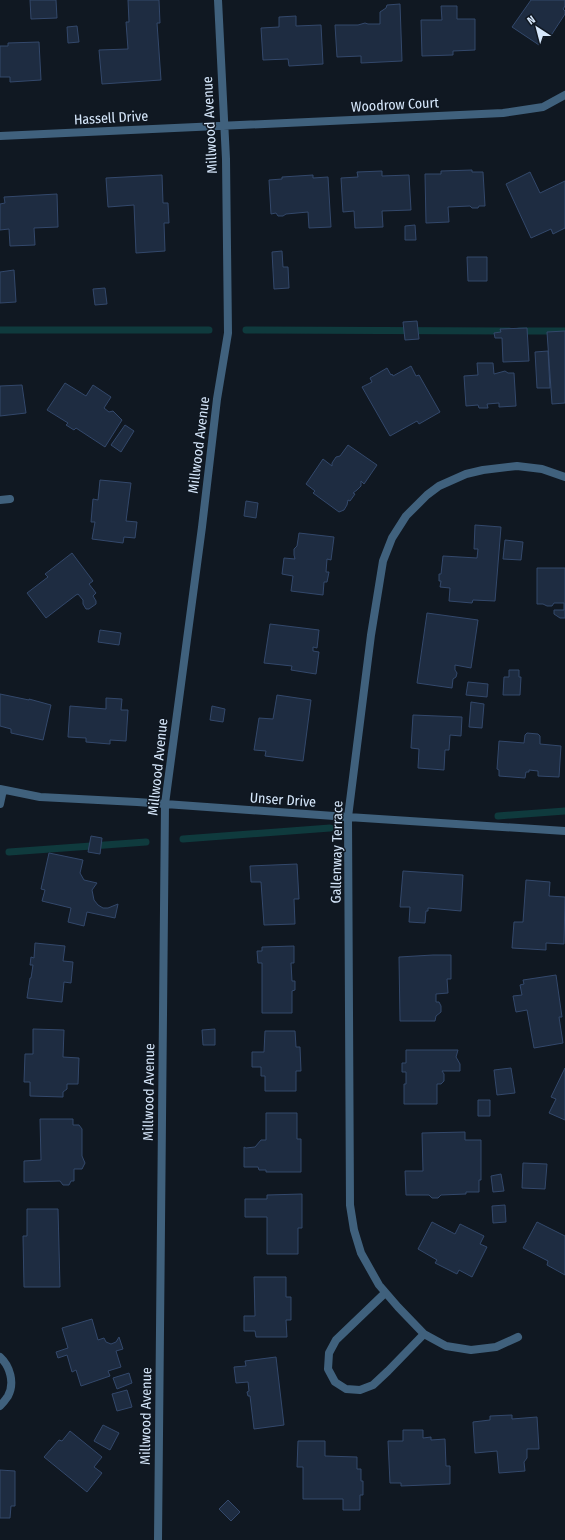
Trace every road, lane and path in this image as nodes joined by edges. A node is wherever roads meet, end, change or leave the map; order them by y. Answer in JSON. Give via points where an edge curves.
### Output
{"nodes":[{"id":1,"x":218,"y":0,"type":"edge"},
{"id":2,"x":565,"y":95,"type":"edge"},
{"id":3,"x":224,"y":126,"type":"junction"},
{"id":4,"x":0,"y":136,"type":"edge"},
{"id":5,"x":565,"y":477,"type":"edge"},
{"id":6,"x":10,"y":499,"type":"dead end"},
{"id":7,"x":0,"y":500,"type":"edge"},
{"id":8,"x":1,"y":790,"type":"edge"},
{"id":9,"x":0,"y":804,"type":"edge"},
{"id":10,"x":165,"y":804,"type":"junction"},
{"id":11,"x":348,"y":817,"type":"junction"},
{"id":12,"x":565,"y":831,"type":"edge"},
{"id":13,"x":385,"y":1293,"type":"junction"},
{"id":14,"x":424,"y":1334,"type":"junction"},
{"id":15,"x":518,"y":1337,"type":"dead end"},
{"id":16,"x":0,"y":1357,"type":"edge"},
{"id":17,"x":0,"y":1406,"type":"edge"},
{"id":18,"x":158,"y":1540,"type":"edge"}],
"edges":[{"from":1,"to":3,"type":"street","name":"Millwood Avenue"},
{"from":2,"to":3,"type":"street","name":"Woodrow Court","via":[[543,107],[503,114]]},
{"from":3,"to":4,"type":"street","name":"Hassell Drive"},
{"from":3,"to":10,"type":"street","name":"Millwood Avenue","via":[[228,332]]},
{"from":5,"to":11,"type":"street","name":"Gallenway Terrace","via":[[542,469],[517,466],[466,474],[439,486],[406,516],[392,538],[383,561]]},
{"from":6,"to":7,"type":"street"},
{"from":8,"to":9,"type":"street"},
{"from":8,"to":10,"type":"street","name":"Unser Drive","via":[[40,797]]},
{"from":10,"to":11,"type":"street","name":"Unser Drive"},
{"from":10,"to":18,"type":"street","name":"Millwood Avenue"},
{"from":11,"to":12,"type":"street","name":"Unser Drive"},
{"from":11,"to":13,"type":"street","name":"Gallenway Terrace","via":[[350,1205],[361,1254]]},
{"from":13,"to":14,"type":"street","name":"Gallenway Terrace"},
{"from":13,"to":14,"type":"street","via":[[336,1340],[329,1353],[328,1369],[335,1382],[346,1389],[360,1390],[373,1385]]},
{"from":14,"to":15,"type":"street","name":"Gallenway Terrace","via":[[446,1346],[471,1350],[496,1347]]},
{"from":16,"to":17,"type":"street","via":[[6,1363],[12,1380],[9,1395]]}]}
